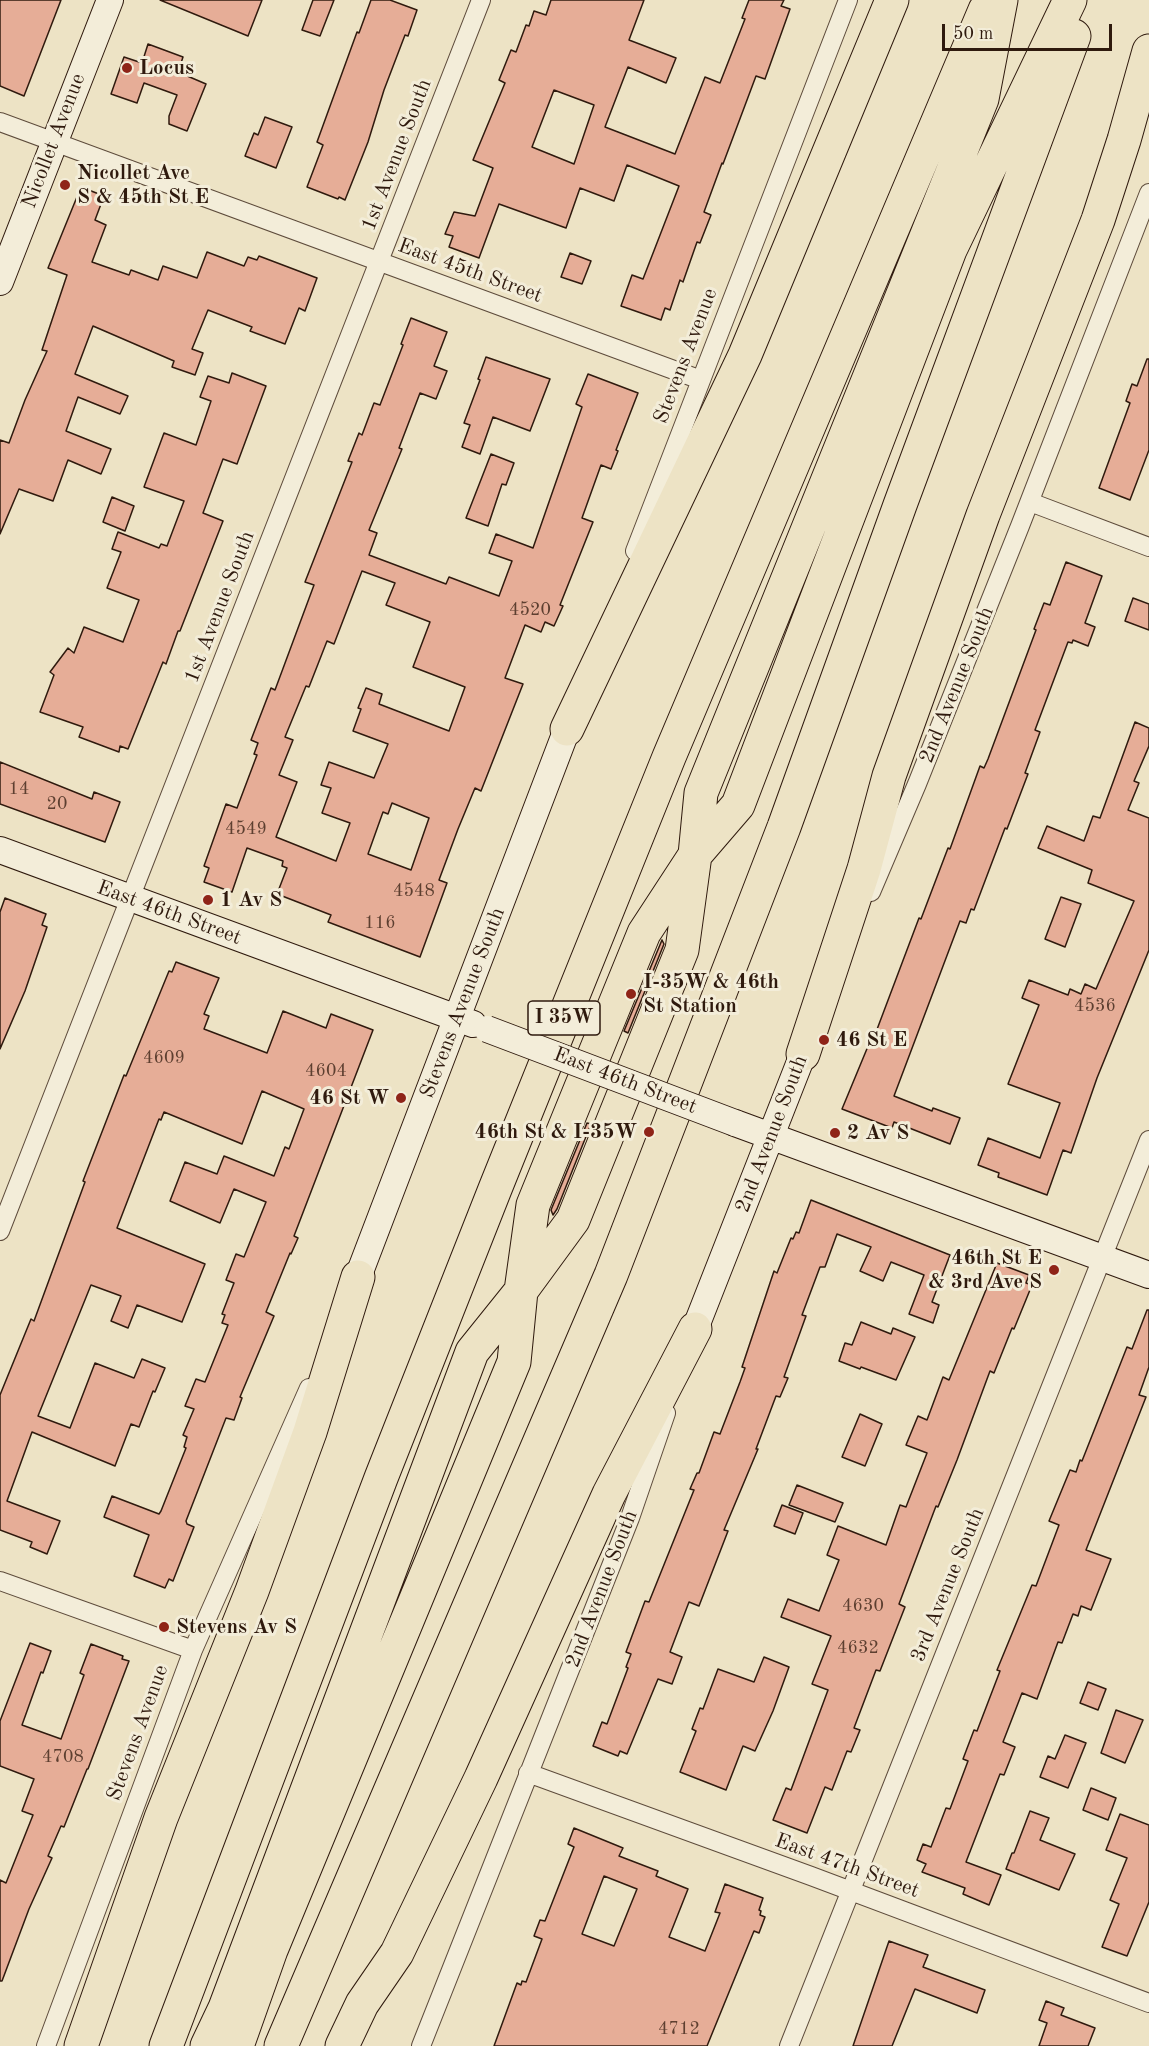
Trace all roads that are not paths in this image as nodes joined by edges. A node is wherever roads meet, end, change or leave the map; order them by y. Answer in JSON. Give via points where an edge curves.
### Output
{"nodes":[{"id":1,"x":110,"y":0,"type":"edge"},
{"id":2,"x":481,"y":0,"type":"edge"},
{"id":3,"x":848,"y":0,"type":"edge"},
{"id":4,"x":892,"y":0,"type":"edge"},
{"id":5,"x":989,"y":0,"type":"edge"},
{"id":6,"x":1001,"y":0,"type":"edge"},
{"id":7,"x":1070,"y":0,"type":"edge"},
{"id":8,"x":1087,"y":0,"type":"edge"},
{"id":9,"x":1149,"y":51,"type":"edge"},
{"id":10,"x":0,"y":122,"type":"edge"},
{"id":11,"x":54,"y":141,"type":"junction"},
{"id":12,"x":1149,"y":193,"type":"edge"},
{"id":13,"x":379,"y":261,"type":"junction"},
{"id":14,"x":0,"y":282,"type":"edge"},
{"id":15,"x":701,"y":380,"type":"junction"},
{"id":16,"x":1030,"y":502,"type":"junction"},
{"id":17,"x":1149,"y":547,"type":"edge"},
{"id":18,"x":567,"y":729,"type":"junction"},
{"id":19,"x":0,"y":850,"type":"edge"},
{"id":20,"x":695,"y":855,"type":"junction"},
{"id":21,"x":131,"y":899,"type":"junction"},
{"id":22,"x":457,"y":1018,"type":"junction"},
{"id":23,"x":803,"y":1054,"type":"junction"},
{"id":24,"x":771,"y":1136,"type":"junction"},
{"id":25,"x":1149,"y":1140,"type":"edge"},
{"id":26,"x":0,"y":1231,"type":"edge"},
{"id":27,"x":1102,"y":1258,"type":"junction"},
{"id":28,"x":1149,"y":1275,"type":"edge"},
{"id":29,"x":358,"y":1277,"type":"junction"},
{"id":30,"x":521,"y":1291,"type":"junction"},
{"id":31,"x":695,"y":1329,"type":"junction"},
{"id":32,"x":0,"y":1581,"type":"edge"},
{"id":33,"x":193,"y":1650,"type":"junction"},
{"id":34,"x":528,"y":1773,"type":"junction"},
{"id":35,"x":850,"y":1891,"type":"junction"},
{"id":36,"x":1149,"y":2003,"type":"edge"},
{"id":37,"x":45,"y":2046,"type":"edge"},
{"id":38,"x":81,"y":2046,"type":"edge"},
{"id":39,"x":166,"y":2046,"type":"edge"},
{"id":40,"x":207,"y":2046,"type":"edge"},
{"id":41,"x":237,"y":2046,"type":"edge"},
{"id":42,"x":281,"y":2046,"type":"edge"},
{"id":43,"x":342,"y":2046,"type":"edge"},
{"id":44,"x":421,"y":2046,"type":"edge"},
{"id":45,"x":789,"y":2046,"type":"edge"}],
"edges":[{"from":1,"to":11,"type":"main road","name":"Nicollet Avenue"},
{"from":2,"to":13,"type":"street","name":"1st Avenue South"},
{"from":3,"to":15,"type":"street","name":"Stevens Avenue"},
{"from":4,"to":18,"type":"highway","via":[[745,355]]},
{"from":5,"to":39,"type":"highway","number":"I 35W","via":[[669,757],[508,1156],[381,1478]]},
{"from":6,"to":20,"type":"highway","via":[[982,99],[702,793]]},
{"from":7,"to":20,"type":"highway","via":[[950,250],[738,806]]},
{"from":8,"to":42,"type":"highway","via":[[784,827],[611,1275]]},
{"from":9,"to":23,"type":"highway","via":[[1098,220],[983,515],[889,776],[864,869]]},
{"from":10,"to":11,"type":"street","name":"East 45th Street"},
{"from":11,"to":13,"type":"street","name":"East 45th Street"},
{"from":11,"to":14,"type":"main road","name":"Nicollet Avenue"},
{"from":12,"to":16,"type":"street","name":"2nd Avenue South"},
{"from":13,"to":15,"type":"street","name":"East 45th Street"},
{"from":13,"to":21,"type":"street","name":"1st Avenue South"},
{"from":15,"to":18,"type":"street","name":"Stevens Avenue"},
{"from":16,"to":17,"type":"street"},
{"from":16,"to":23,"type":"street","name":"2nd Avenue South"},
{"from":18,"to":22,"type":"main road","name":"Stevens Avenue South"},
{"from":19,"to":21,"type":"main road","name":"East 46th Street"},
{"from":20,"to":30,"type":"highway","via":[[644,933],[533,1205]]},
{"from":20,"to":30,"type":"highway","via":[[682,950],[573,1220]]},
{"from":21,"to":22,"type":"main road","name":"East 46th Street"},
{"from":21,"to":26,"type":"street","name":"1st Avenue South"},
{"from":22,"to":24,"type":"main road","name":"East 46th Street","bridge":true},
{"from":22,"to":29,"type":"main road","name":"Stevens Avenue South"},
{"from":23,"to":24,"type":"main road","name":"2nd Avenue South"},
{"from":24,"to":27,"type":"main road","name":"East 46th Street"},
{"from":24,"to":31,"type":"main road","name":"2nd Avenue South"},
{"from":25,"to":27,"type":"street","name":"3rd Avenue South"},
{"from":27,"to":28,"type":"main road","name":"East 46th Street"},
{"from":27,"to":35,"type":"street","name":"3rd Avenue South"},
{"from":29,"to":33,"type":"street","name":"Stevens Avenue"},
{"from":29,"to":38,"type":"highway","via":[[310,1432],[252,1591],[161,1818]]},
{"from":30,"to":40,"type":"highway","via":[[472,1352],[225,2008]]},
{"from":30,"to":41,"type":"highway","via":[[514,1362],[271,1950]]},
{"from":31,"to":34,"type":"street","name":"2nd Avenue South","via":[[630,1518]]},
{"from":31,"to":43,"type":"highway","via":[[609,1494],[397,1953],[362,2004]]},
{"from":32,"to":33,"type":"street"},
{"from":33,"to":37,"type":"street","name":"Stevens Avenue"},
{"from":34,"to":35,"type":"street","name":"East 47th Street"},
{"from":34,"to":44,"type":"street","name":"2nd Avenue South"},
{"from":35,"to":36,"type":"street","name":"East 47th Street"},
{"from":35,"to":45,"type":"street","name":"3rd Avenue South"}]}
